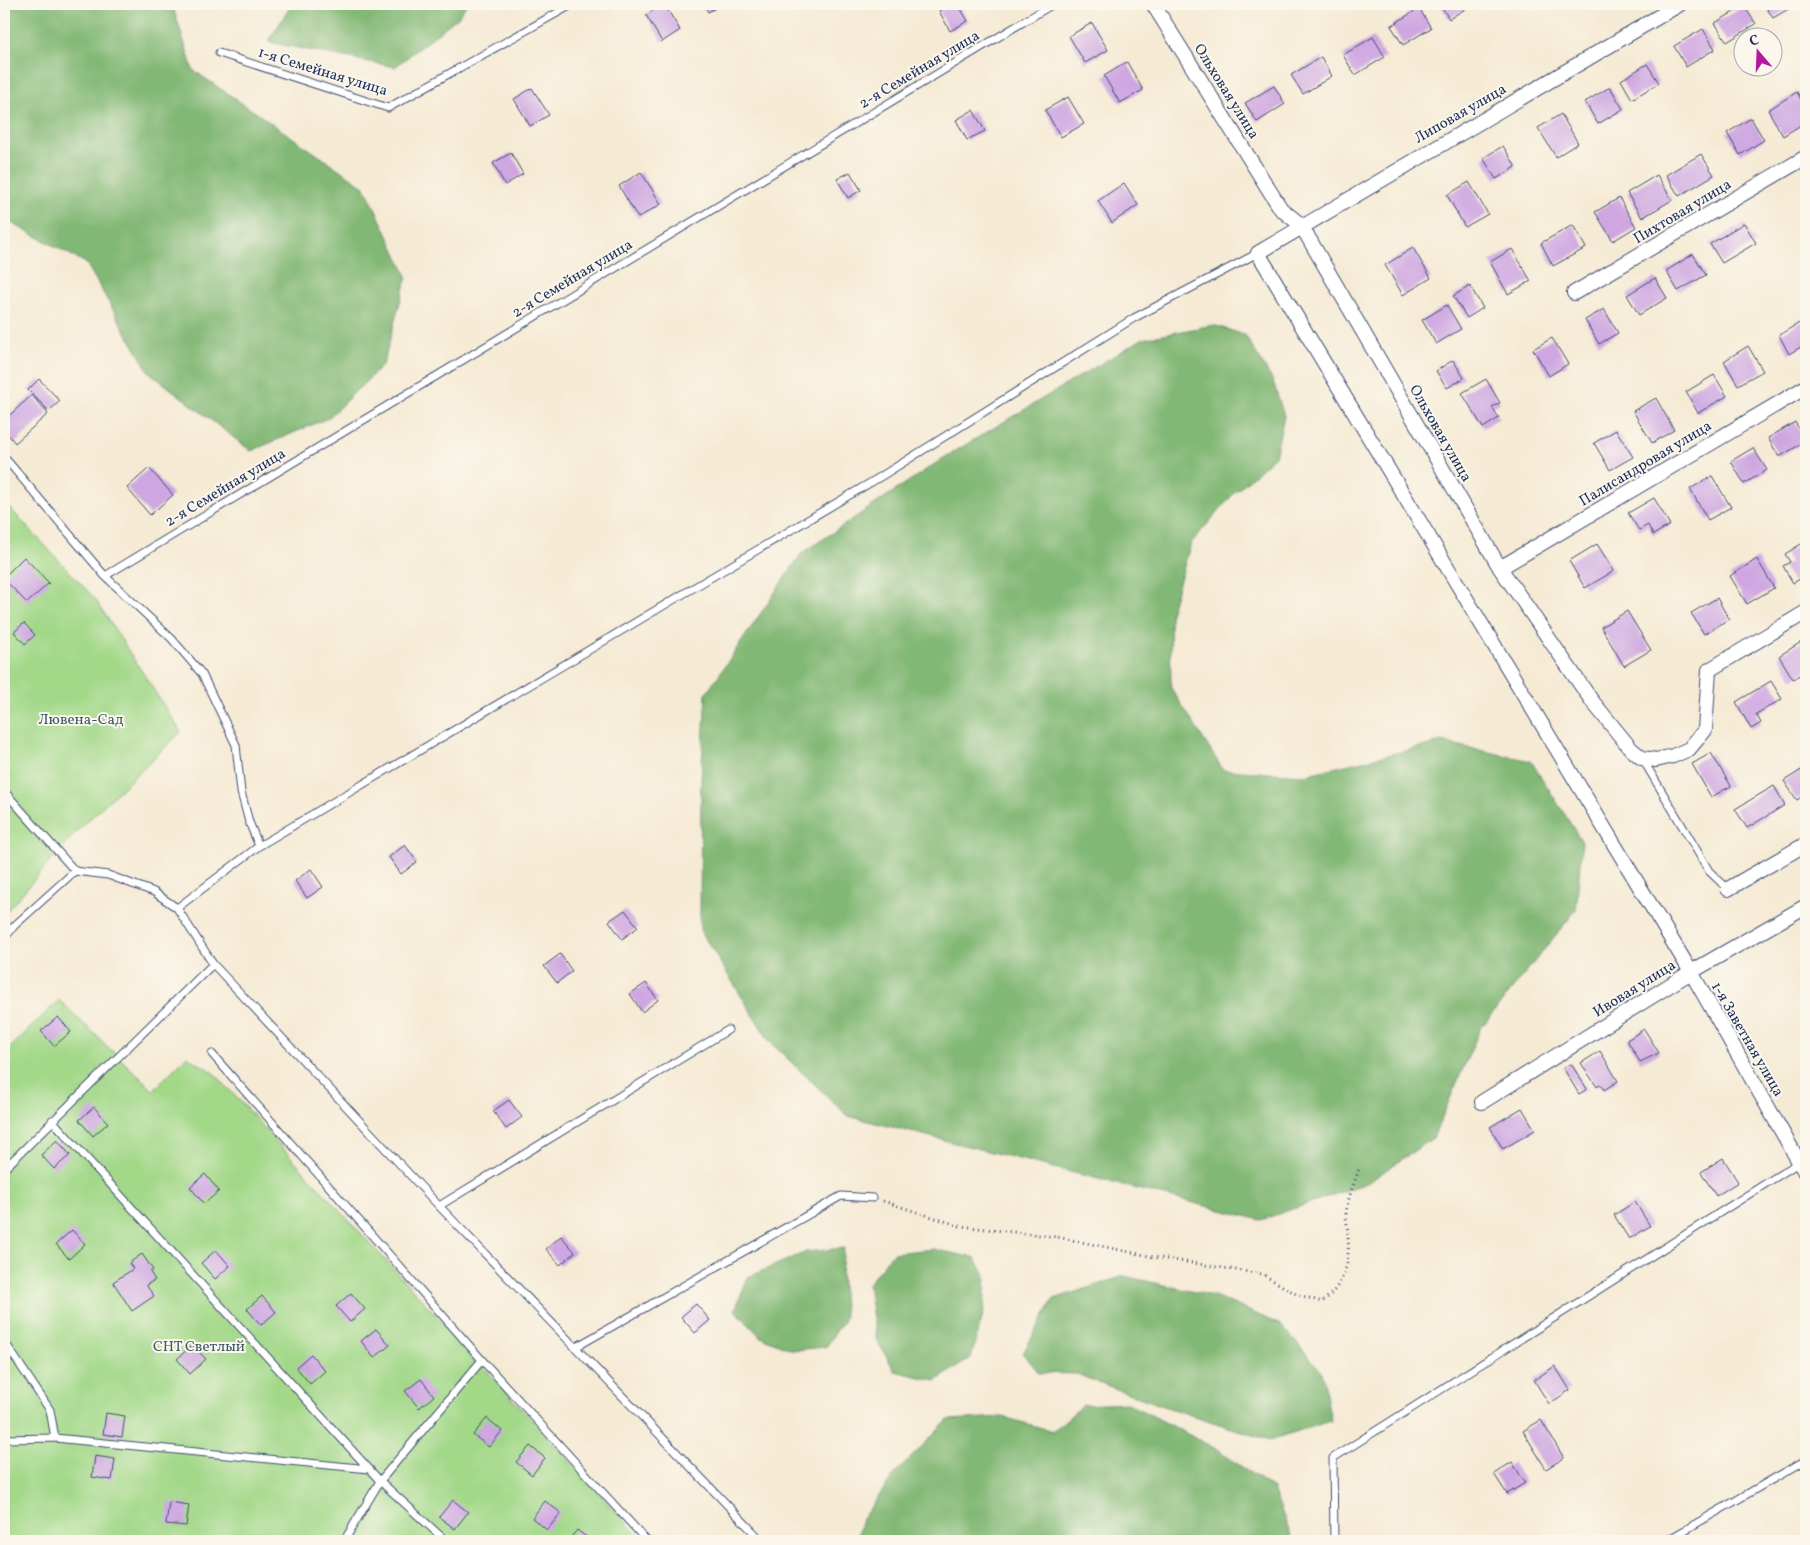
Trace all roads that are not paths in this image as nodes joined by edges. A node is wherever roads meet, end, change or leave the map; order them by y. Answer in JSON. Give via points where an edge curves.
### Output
{"nodes":[{"id":1,"x":573,"y":4,"type":"edge"},
{"id":2,"x":1053,"y":4,"type":"edge"},
{"id":3,"x":1153,"y":4,"type":"edge"},
{"id":4,"x":1680,"y":4,"type":"edge"},
{"id":5,"x":219,"y":53,"type":"dead end"},
{"id":6,"x":1806,"y":157,"type":"edge"},
{"id":7,"x":1301,"y":225,"type":"junction"},
{"id":8,"x":1258,"y":253,"type":"junction"},
{"id":9,"x":1574,"y":293,"type":"dead end"},
{"id":10,"x":1806,"y":387,"type":"edge"},
{"id":11,"x":4,"y":457,"type":"edge"},
{"id":12,"x":1500,"y":568,"type":"junction"},
{"id":13,"x":106,"y":576,"type":"junction"},
{"id":14,"x":1806,"y":612,"type":"edge"},
{"id":15,"x":1642,"y":758,"type":"junction"},
{"id":16,"x":4,"y":791,"type":"edge"},
{"id":17,"x":1806,"y":844,"type":"edge"},
{"id":18,"x":259,"y":846,"type":"junction"},
{"id":19,"x":75,"y":871,"type":"junction"},
{"id":20,"x":1728,"y":888,"type":"joint"},
{"id":21,"x":1806,"y":906,"type":"edge"},
{"id":22,"x":177,"y":908,"type":"junction"},
{"id":23,"x":4,"y":939,"type":"edge"},
{"id":24,"x":213,"y":964,"type":"junction"},
{"id":25,"x":1691,"y":972,"type":"junction"},
{"id":26,"x":728,"y":1030,"type":"dead end"},
{"id":27,"x":212,"y":1054,"type":"dead end"},
{"id":28,"x":1482,"y":1102,"type":"dead end"},
{"id":29,"x":52,"y":1120,"type":"junction"},
{"id":30,"x":1804,"y":1165,"type":"edge"},
{"id":31,"x":4,"y":1169,"type":"edge"},
{"id":32,"x":873,"y":1198,"type":"road end"},
{"id":33,"x":439,"y":1206,"type":"junction"},
{"id":34,"x":4,"y":1341,"type":"edge"},
{"id":35,"x":576,"y":1347,"type":"junction"},
{"id":36,"x":482,"y":1360,"type":"junction"},
{"id":37,"x":55,"y":1438,"type":"junction"},
{"id":38,"x":4,"y":1439,"type":"edge"},
{"id":39,"x":1806,"y":1460,"type":"edge"},
{"id":40,"x":369,"y":1469,"type":"junction"},
{"id":41,"x":380,"y":1481,"type":"junction"},
{"id":42,"x":344,"y":1541,"type":"edge"},
{"id":43,"x":446,"y":1541,"type":"edge"},
{"id":44,"x":648,"y":1541,"type":"edge"},
{"id":45,"x":762,"y":1541,"type":"edge"},
{"id":46,"x":1334,"y":1541,"type":"edge"},
{"id":47,"x":1666,"y":1541,"type":"edge"}],
"edges":[{"from":1,"to":5,"type":"lane","name":"1-я Семейная улица","via":[[388,108]]},
{"from":2,"to":13,"type":"lane","name":"2-я Семейная улица"},
{"from":3,"to":7,"type":"street","name":"Ольховая улица","via":[[1281,209]]},
{"from":4,"to":7,"type":"street","name":"Липовая улица"},
{"from":6,"to":9,"type":"street","name":"Пихтовая улица"},
{"from":7,"to":8,"type":"street","name":"Липовая улица"},
{"from":7,"to":12,"type":"street","name":"Ольховая улица"},
{"from":8,"to":18,"type":"lane","via":[[1134,318],[880,477]]},
{"from":8,"to":25,"type":"street","name":"1-я Заветная улица"},
{"from":10,"to":12,"type":"street","name":"Палисандровая улица"},
{"from":11,"to":13,"type":"lane"},
{"from":12,"to":15,"type":"street","name":"Ольховая улица","via":[[1592,701]]},
{"from":13,"to":18,"type":"lane","via":[[172,639],[202,674],[236,745],[241,792]]},
{"from":14,"to":15,"type":"street","via":[[1710,670],[1704,730],[1689,749],[1656,760]]},
{"from":15,"to":20,"type":"lane","via":[[1709,872]]},
{"from":16,"to":19,"type":"lane"},
{"from":17,"to":20,"type":"street"},
{"from":18,"to":22,"type":"lane"},
{"from":19,"to":22,"type":"lane","via":[[108,875],[154,892]]},
{"from":19,"to":23,"type":"lane"},
{"from":21,"to":25,"type":"street","name":"Ивовая улица"},
{"from":22,"to":24,"type":"lane"},
{"from":24,"to":29,"type":"lane"},
{"from":24,"to":33,"type":"lane"},
{"from":25,"to":28,"type":"street","name":"Ивовая улица"},
{"from":25,"to":30,"type":"street","name":"1-я Заветная улица"},
{"from":26,"to":33,"type":"lane"},
{"from":27,"to":36,"type":"lane"},
{"from":29,"to":31,"type":"lane"},
{"from":29,"to":40,"type":"lane"},
{"from":30,"to":46,"type":"lane","via":[[1333,1458]]},
{"from":32,"to":35,"type":"lane","via":[[840,1196]]},
{"from":33,"to":35,"type":"lane"},
{"from":34,"to":37,"type":"lane","via":[[50,1410]]},
{"from":35,"to":45,"type":"lane"},
{"from":36,"to":41,"type":"lane"},
{"from":36,"to":44,"type":"lane"},
{"from":37,"to":38,"type":"lane"},
{"from":37,"to":40,"type":"lane"},
{"from":39,"to":47,"type":"lane"},
{"from":40,"to":41,"type":"lane"},
{"from":41,"to":42,"type":"lane"},
{"from":41,"to":43,"type":"lane"}]}
